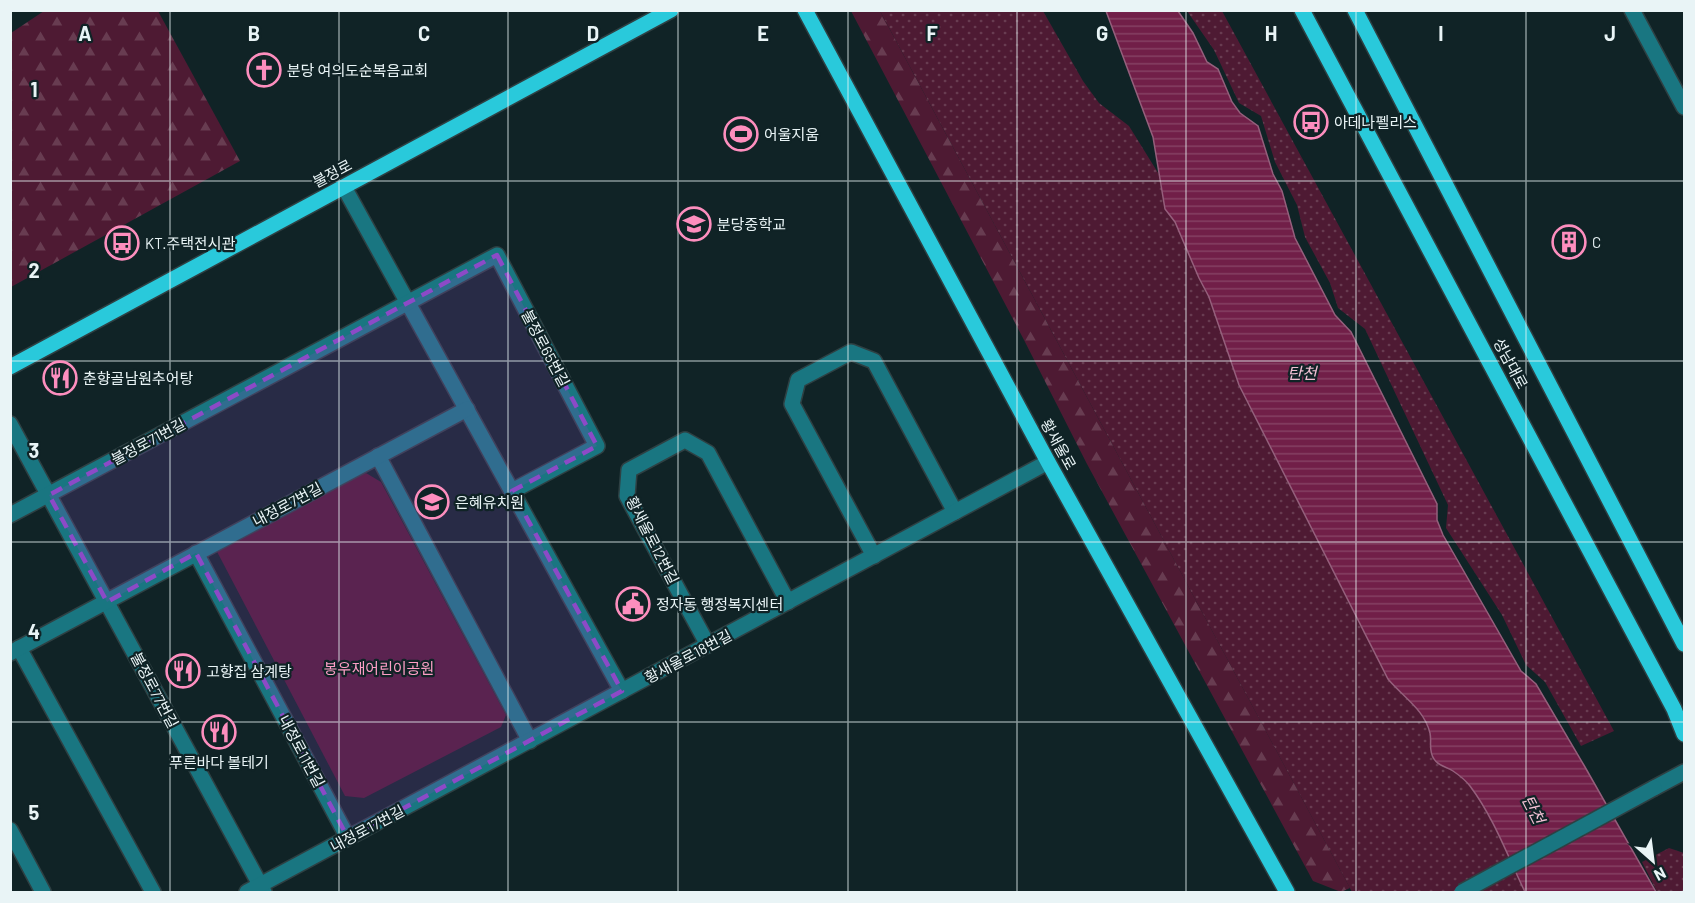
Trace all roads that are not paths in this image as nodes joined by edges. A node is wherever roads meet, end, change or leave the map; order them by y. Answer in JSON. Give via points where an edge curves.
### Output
{"nodes":[{"id":1,"x":671,"y":10,"type":"edge"},
{"id":2,"x":805,"y":10,"type":"edge"},
{"id":3,"x":1302,"y":10,"type":"edge"},
{"id":4,"x":1355,"y":10,"type":"edge"},
{"id":5,"x":1632,"y":10,"type":"edge"},
{"id":6,"x":1684,"y":107,"type":"edge"},
{"id":7,"x":344,"y":187,"type":"junction"},
{"id":8,"x":408,"y":302,"type":"junction"},
{"id":9,"x":10,"y":367,"type":"edge"},
{"id":10,"x":248,"y":388,"type":"joint"},
{"id":11,"x":467,"y":409,"type":"junction"},
{"id":12,"x":10,"y":424,"type":"edge"},
{"id":13,"x":378,"y":456,"type":"junction"},
{"id":14,"x":1048,"y":462,"type":"junction"},
{"id":15,"x":512,"y":491,"type":"junction"},
{"id":16,"x":49,"y":495,"type":"junction"},
{"id":17,"x":954,"y":512,"type":"junction"},
{"id":18,"x":10,"y":515,"type":"edge"},
{"id":19,"x":196,"y":553,"type":"junction"},
{"id":20,"x":874,"y":556,"type":"junction"},
{"id":21,"x":107,"y":602,"type":"junction"},
{"id":22,"x":788,"y":602,"type":"junction"},
{"id":23,"x":1684,"y":644,"type":"edge"},
{"id":24,"x":708,"y":645,"type":"junction"},
{"id":25,"x":15,"y":650,"type":"edge"},
{"id":26,"x":622,"y":691,"type":"junction"},
{"id":27,"x":1684,"y":734,"type":"edge"},
{"id":28,"x":530,"y":741,"type":"junction"},
{"id":29,"x":486,"y":764,"type":"joint"},
{"id":30,"x":1684,"y":772,"type":"edge"},
{"id":31,"x":10,"y":830,"type":"edge"},
{"id":32,"x":348,"y":838,"type":"junction"},
{"id":33,"x":257,"y":890,"type":"edge"},
{"id":34,"x":43,"y":892,"type":"edge"},
{"id":35,"x":153,"y":892,"type":"edge"},
{"id":36,"x":1287,"y":892,"type":"edge"},
{"id":37,"x":1462,"y":892,"type":"edge"}],
"edges":[{"from":1,"to":7,"type":"main road","name":"불정로"},
{"from":2,"to":14,"type":"main road","name":"황새울로"},
{"from":3,"to":27,"type":"main road","name":"성남대로","via":[[1535,445]]},
{"from":4,"to":23,"type":"main road","name":"성남대로"},
{"from":5,"to":6,"type":"street"},
{"from":7,"to":8,"type":"street"},
{"from":7,"to":9,"type":"main road","name":"불정로"},
{"from":8,"to":10,"type":"street","name":"불정로65번길"},
{"from":8,"to":11,"type":"street"},
{"from":8,"to":15,"type":"street","name":"불정로65번길","via":[[497,255],[597,446]]},
{"from":10,"to":16,"type":"street","name":"불정로71번길"},
{"from":11,"to":13,"type":"street","name":"내정로7번길"},
{"from":11,"to":15,"type":"street"},
{"from":12,"to":16,"type":"street","name":"불정로77번길"},
{"from":13,"to":19,"type":"street","name":"내정로7번길"},
{"from":13,"to":28,"type":"street"},
{"from":14,"to":17,"type":"street","name":"황새울로18번길"},
{"from":14,"to":36,"type":"main road","name":"황새울로"},
{"from":15,"to":26,"type":"street"},
{"from":16,"to":18,"type":"street"},
{"from":16,"to":21,"type":"street","name":"불정로77번길"},
{"from":17,"to":20,"type":"street","name":"황새울로18번길"},
{"from":17,"to":20,"type":"street","via":[[874,361],[851,352],[807,375],[798,380],[792,404]]},
{"from":19,"to":21,"type":"street","name":"내정로7번길"},
{"from":19,"to":32,"type":"street","name":"내정로11번길"},
{"from":20,"to":22,"type":"street","name":"황새울로18번길"},
{"from":21,"to":25,"type":"street","name":"내정로7번길"},
{"from":21,"to":33,"type":"street","name":"불정로77번길"},
{"from":22,"to":24,"type":"street","name":"황새울로18번길"},
{"from":22,"to":24,"type":"street","name":"황새울로12번길","via":[[708,453],[685,440],[629,470],[627,496]]},
{"from":24,"to":26,"type":"street","name":"황새울로18번길"},
{"from":25,"to":35,"type":"street","name":"내정로7번길"},
{"from":26,"to":28,"type":"street","name":"황새울로18번길"},
{"from":28,"to":29,"type":"street","name":"황새울로18번길"},
{"from":29,"to":32,"type":"street","name":"내정로17번길"},
{"from":30,"to":37,"type":"street","bridge":true},
{"from":31,"to":34,"type":"street"},
{"from":32,"to":33,"type":"street","name":"내정로17번길"}]}
